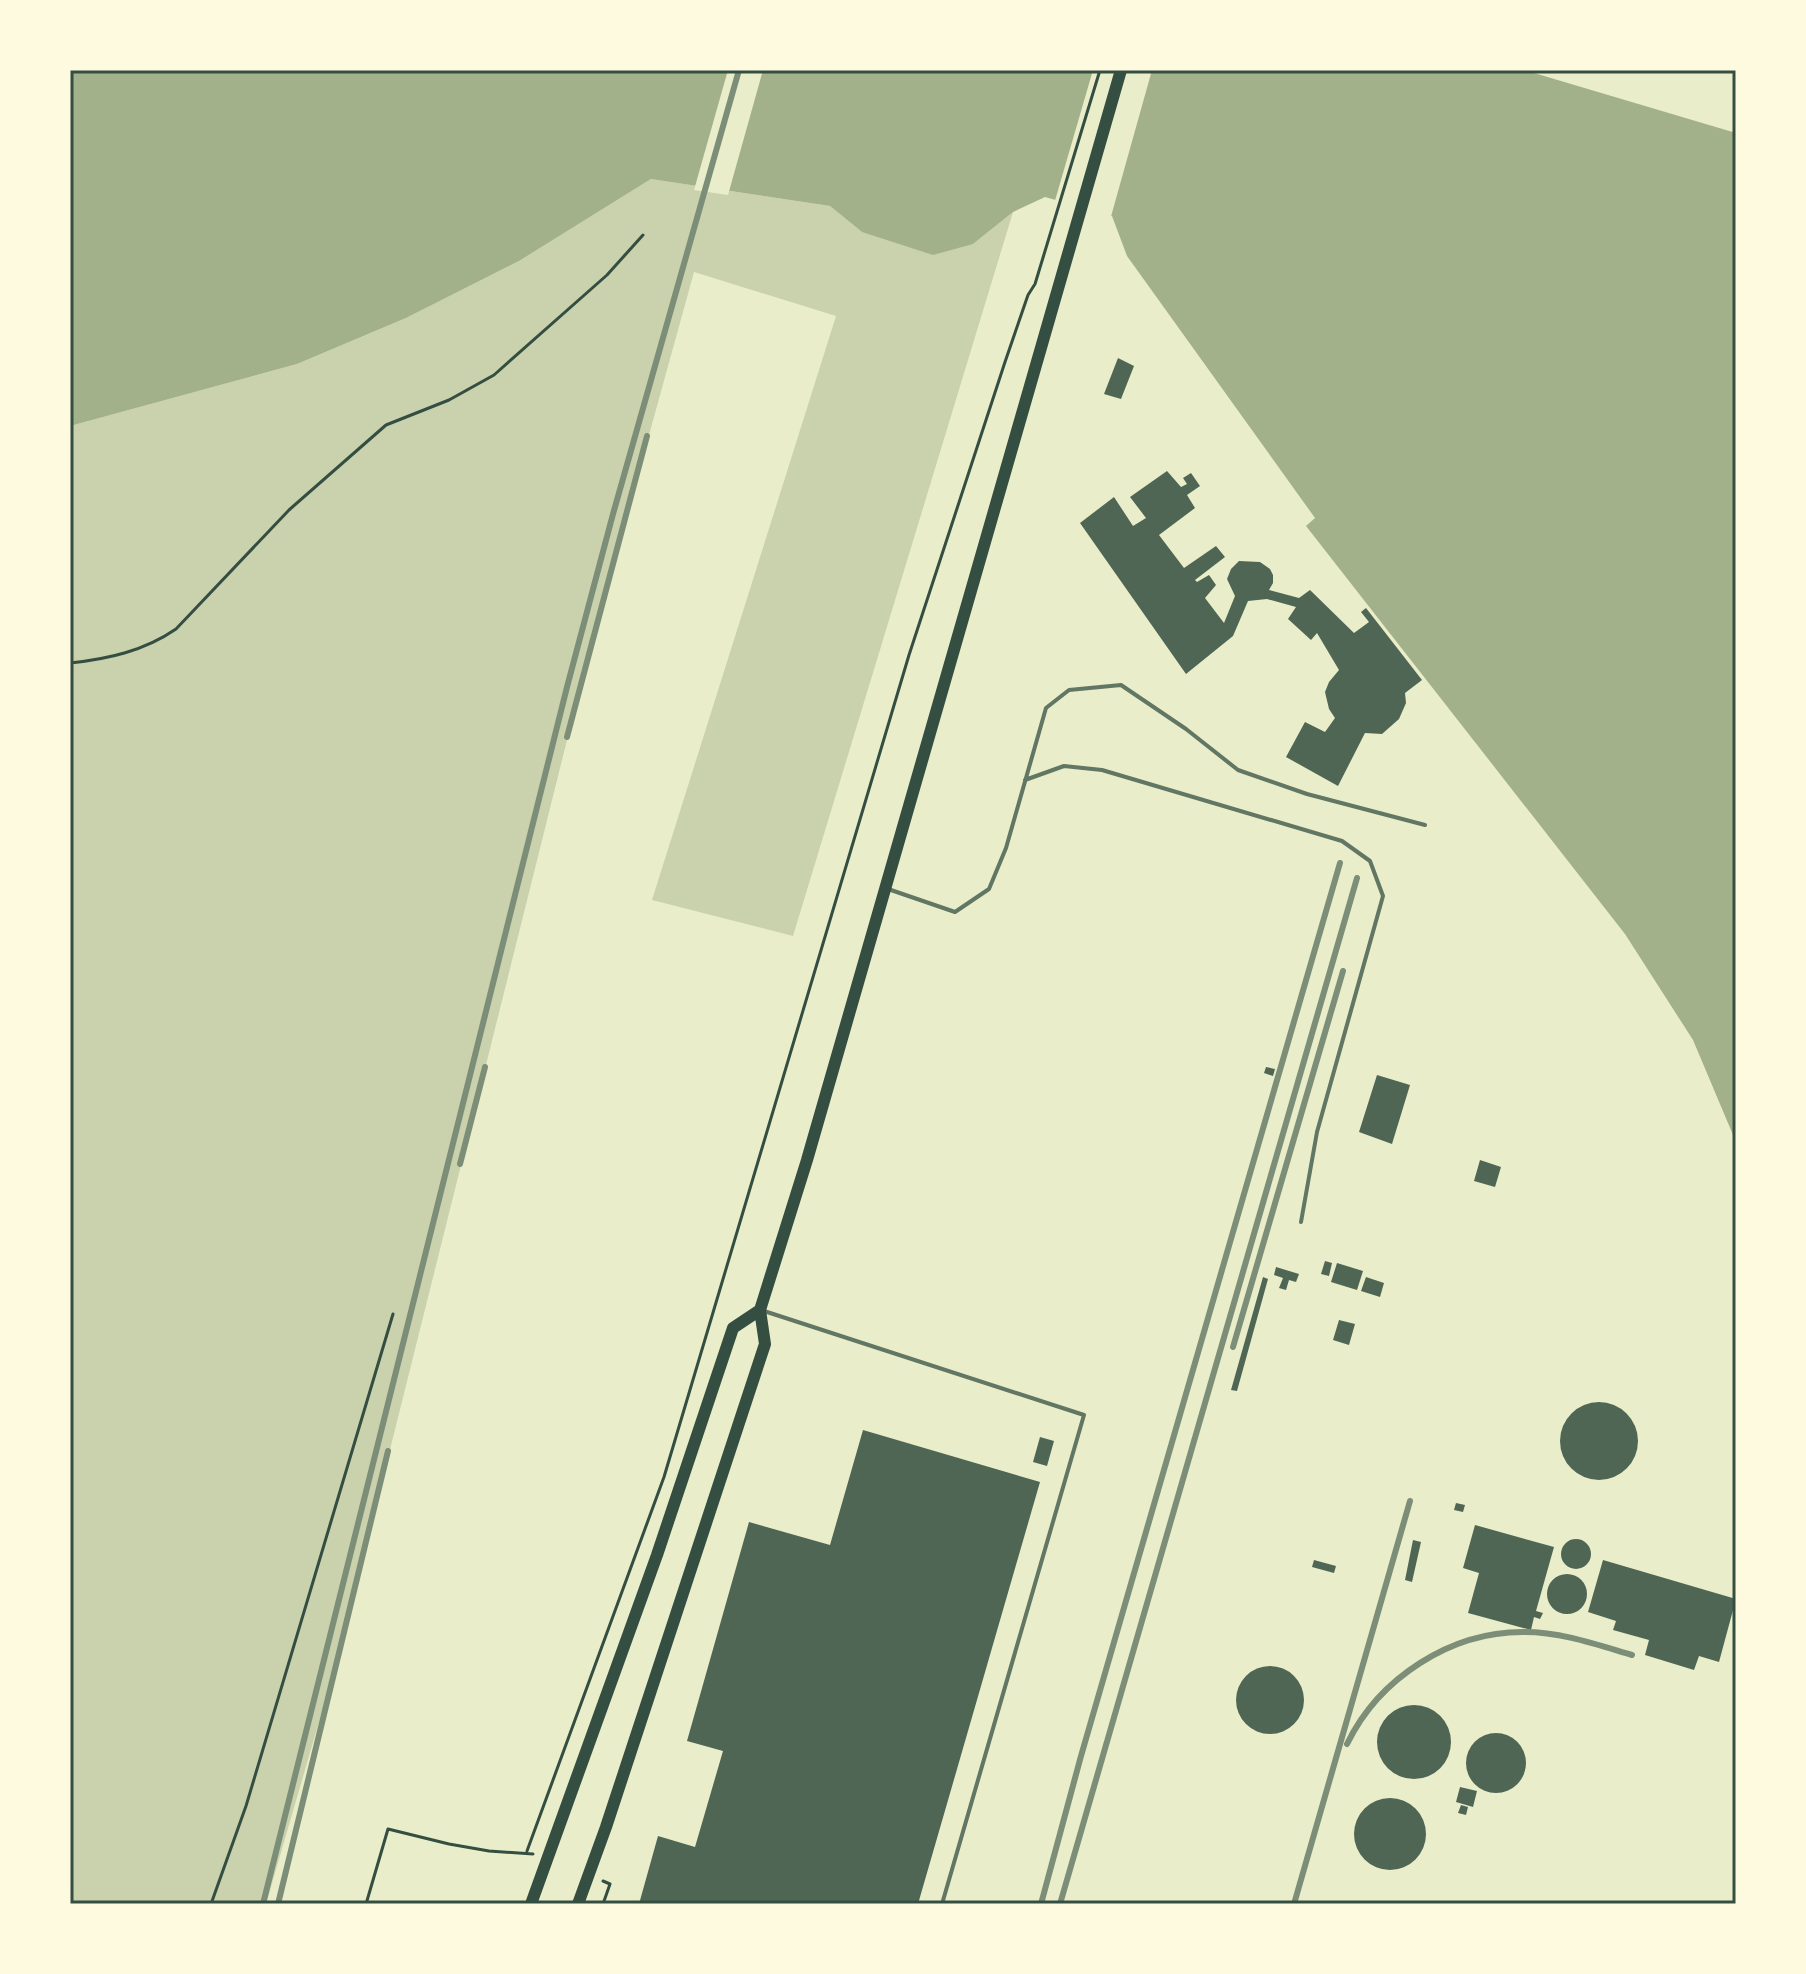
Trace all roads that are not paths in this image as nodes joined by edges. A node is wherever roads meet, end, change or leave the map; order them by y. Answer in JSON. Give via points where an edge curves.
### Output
{"nodes":[{"id":1,"x":1121,"y":70,"type":"edge"},
{"id":2,"x":1025,"y":780,"type":"junction"},
{"id":3,"x":1425,"y":825,"type":"dead end"},
{"id":4,"x":885,"y":888,"type":"junction"},
{"id":5,"x":1301,"y":1222,"type":"dead end"},
{"id":6,"x":760,"y":1310,"type":"junction"},
{"id":7,"x":531,"y":1904,"type":"edge"},
{"id":8,"x":578,"y":1904,"type":"edge"},
{"id":9,"x":942,"y":1904,"type":"edge"}],
"edges":[{"from":1,"to":4,"type":"main road"},
{"from":2,"to":3,"type":"lane","via":[[1046,708],[1069,690],[1121,685],[1238,770]]},
{"from":2,"to":4,"type":"lane","via":[[989,889],[955,912]]},
{"from":2,"to":5,"type":"lane","via":[[1064,766],[1102,770],[1342,841],[1370,861],[1383,896],[1317,1132]]},
{"from":4,"to":6,"type":"main road"},
{"from":6,"to":7,"type":"main road","via":[[733,1328]]},
{"from":6,"to":8,"type":"main road","via":[[765,1344]]},
{"from":6,"to":9,"type":"lane","via":[[1084,1415]]}]}
